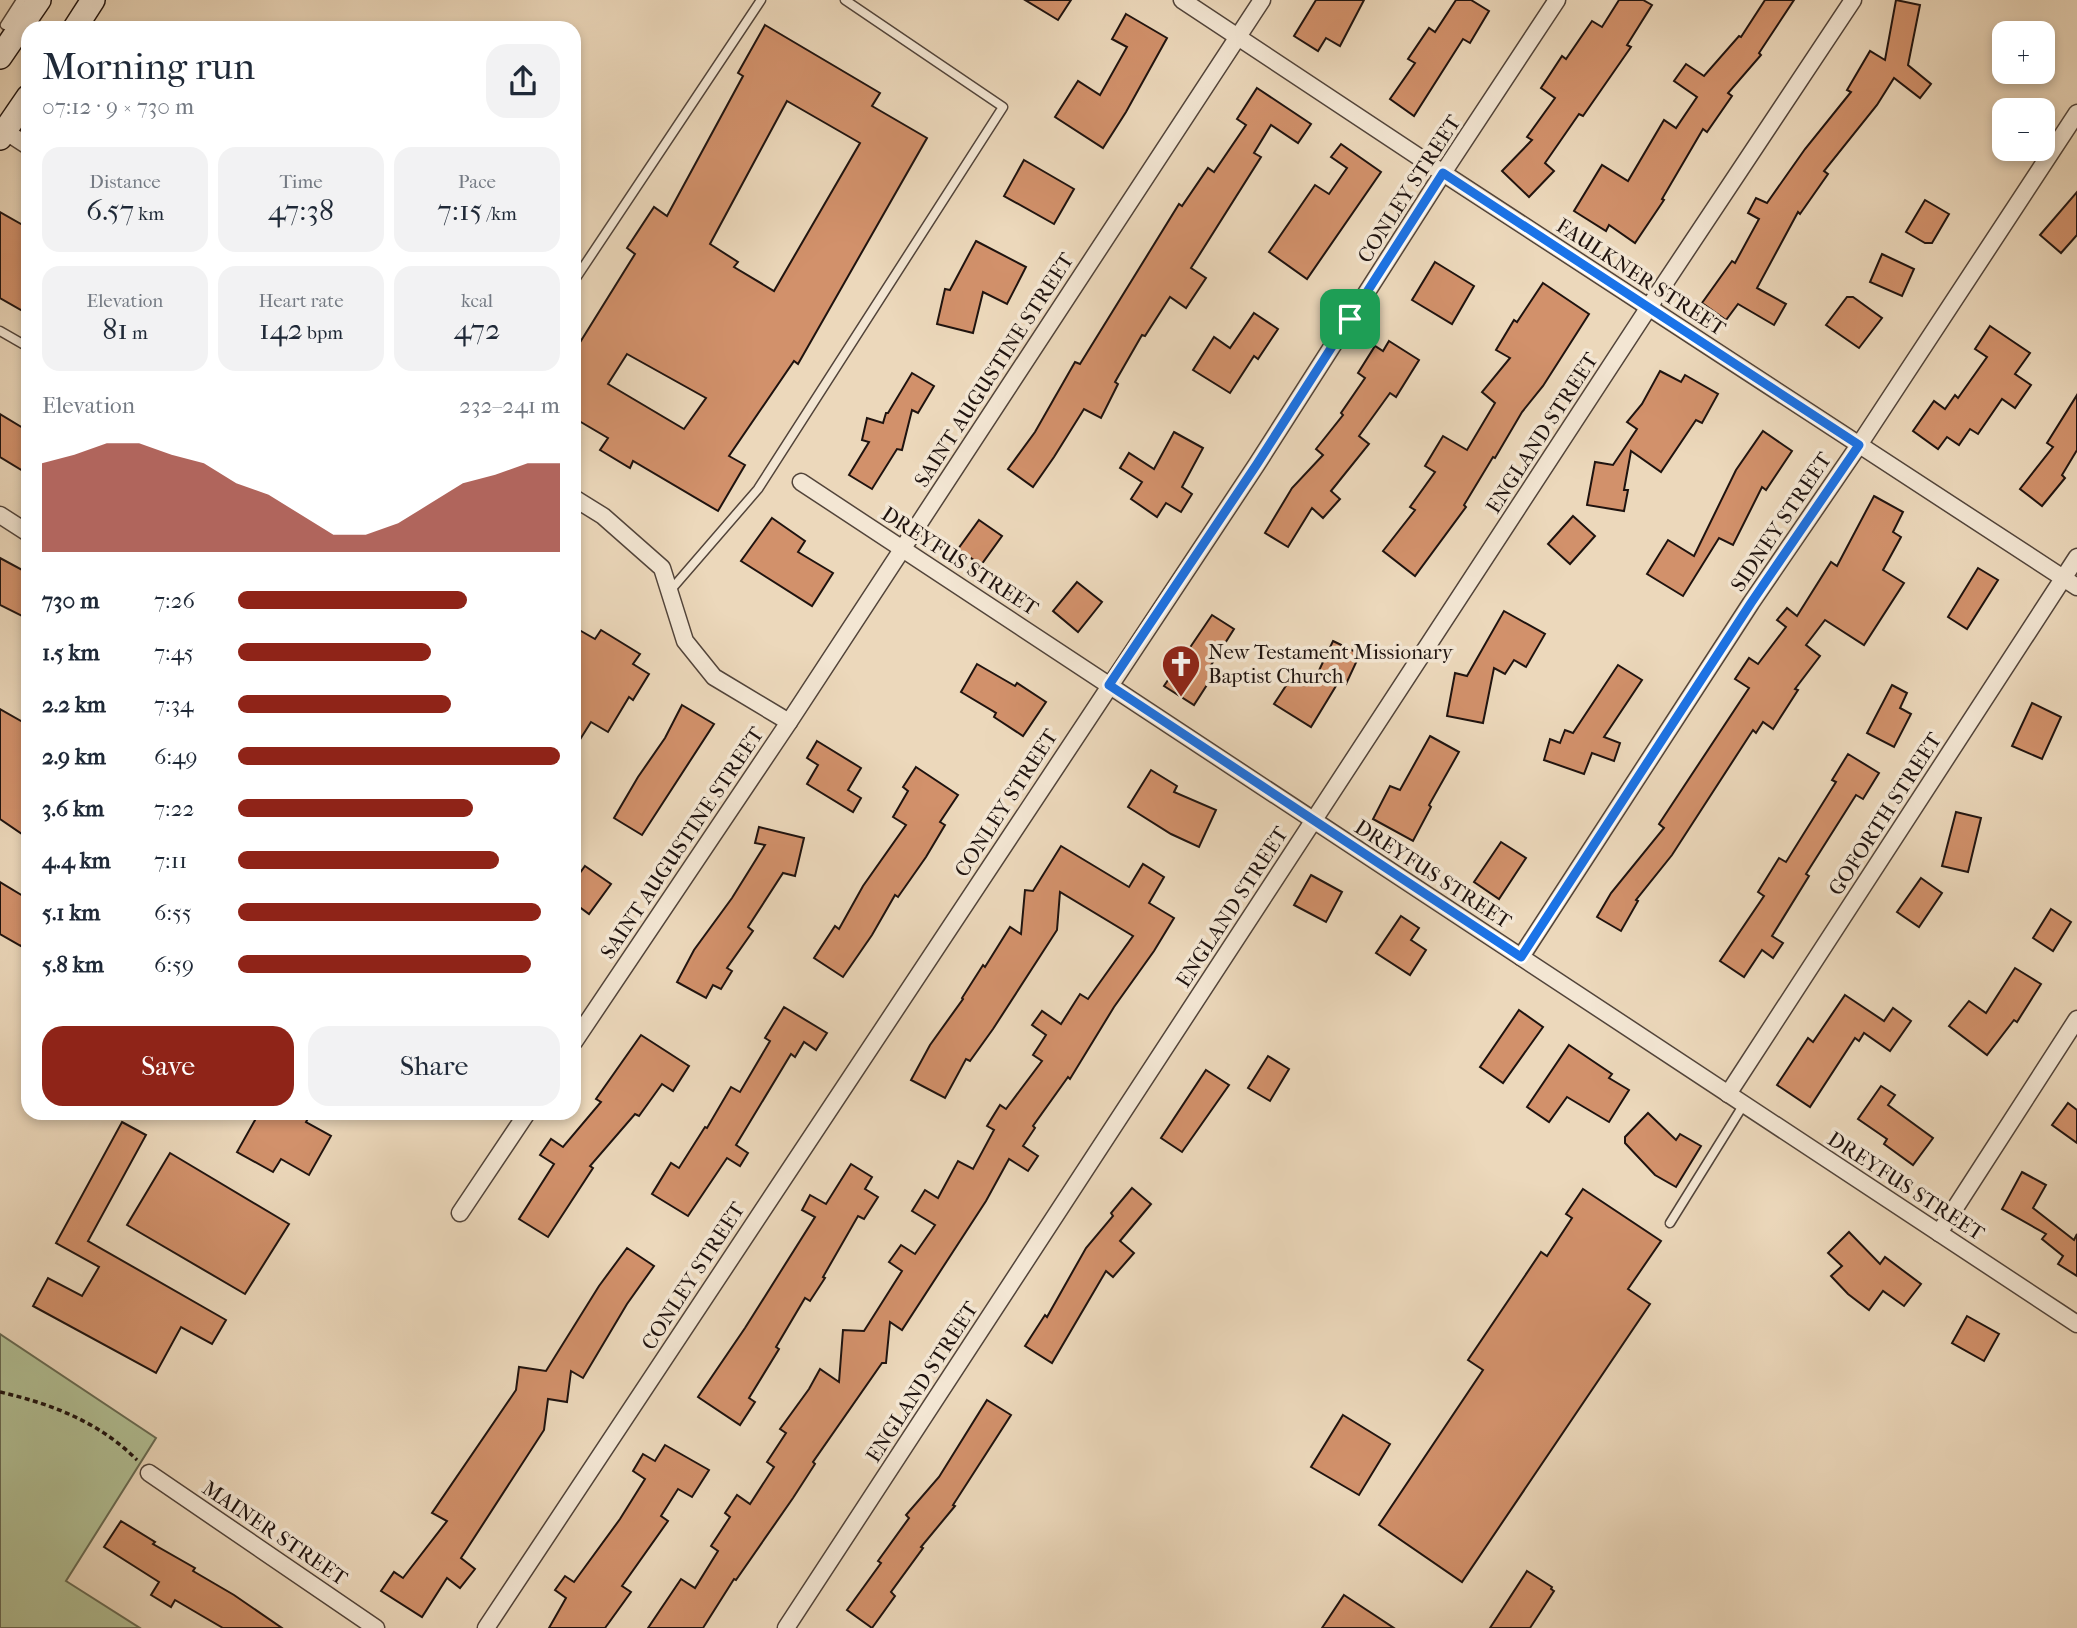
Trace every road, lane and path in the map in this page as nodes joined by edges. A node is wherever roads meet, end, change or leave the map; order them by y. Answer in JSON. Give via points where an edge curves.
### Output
{"nodes":[{"id":1,"x":21,"y":0,"type":"edge"},
{"id":2,"x":39,"y":0,"type":"edge"},
{"id":3,"x":93,"y":0,"type":"edge"},
{"id":4,"x":761,"y":0,"type":"edge"},
{"id":5,"x":845,"y":0,"type":"edge"},
{"id":6,"x":1182,"y":0,"type":"edge"},
{"id":7,"x":1262,"y":0,"type":"edge"},
{"id":8,"x":1558,"y":0,"type":"edge"},
{"id":9,"x":1853,"y":0,"type":"edge"},
{"id":10,"x":80,"y":21,"type":"edge"},
{"id":11,"x":7,"y":27,"type":"edge"},
{"id":12,"x":1237,"y":37,"type":"junction"},
{"id":13,"x":0,"y":57,"type":"edge"},
{"id":14,"x":21,"y":106,"type":"edge"},
{"id":15,"x":2077,"y":113,"type":"edge"},
{"id":16,"x":1,"y":132,"type":"edge"},
{"id":17,"x":21,"y":142,"type":"edge"},
{"id":18,"x":1443,"y":173,"type":"junction"},
{"id":19,"x":581,"y":270,"type":"edge"},
{"id":20,"x":1649,"y":307,"type":"junction"},
{"id":21,"x":0,"y":331,"type":"edge"},
{"id":22,"x":21,"y":343,"type":"edge"},
{"id":23,"x":1859,"y":445,"type":"junction"},
{"id":24,"x":801,"y":482,"type":"dead end"},
{"id":25,"x":581,"y":502,"type":"edge"},
{"id":26,"x":0,"y":514,"type":"edge"},
{"id":27,"x":21,"y":528,"type":"edge"},
{"id":28,"x":903,"y":549,"type":"junction"},
{"id":29,"x":2077,"y":557,"type":"edge"},
{"id":30,"x":2070,"y":582,"type":"edge"},
{"id":31,"x":669,"y":592,"type":"junction"},
{"id":32,"x":1109,"y":685,"type":"junction"},
{"id":33,"x":789,"y":722,"type":"junction"},
{"id":34,"x":1314,"y":821,"type":"junction"},
{"id":35,"x":1521,"y":957,"type":"junction"},
{"id":36,"x":2077,"y":1019,"type":"edge"},
{"id":37,"x":581,"y":1032,"type":"edge"},
{"id":38,"x":1728,"y":1094,"type":"junction"},
{"id":39,"x":1744,"y":1104,"type":"junction"},
{"id":40,"x":522,"y":1120,"type":"edge"},
{"id":41,"x":460,"y":1213,"type":"dead end"},
{"id":42,"x":1670,"y":1223,"type":"dead end"},
{"id":43,"x":1939,"y":1233,"type":"junction"},
{"id":44,"x":2077,"y":1324,"type":"edge"},
{"id":45,"x":0,"y":1392,"type":"edge"},
{"id":46,"x":149,"y":1473,"type":"joint"},
{"id":47,"x":376,"y":1628,"type":"edge"},
{"id":48,"x":486,"y":1628,"type":"edge"},
{"id":49,"x":786,"y":1628,"type":"edge"}],
"edges":[{"from":1,"to":11,"type":"lane"},
{"from":2,"to":11,"type":"main road"},
{"from":3,"to":10,"type":"main road"},
{"from":4,"to":19,"type":"lane"},
{"from":5,"to":31,"type":"lane","via":[[1003,107],[758,489]]},
{"from":6,"to":12,"type":"street","name":"FAULKNER STREET"},
{"from":7,"to":12,"type":"street","name":"SAINT AUGUSTINE STREET"},
{"from":8,"to":18,"type":"street","name":"CONLEY STREET"},
{"from":9,"to":20,"type":"street","name":"ENGLAND STREET"},
{"from":11,"to":13,"type":"main road"},
{"from":12,"to":18,"type":"street","name":"FAULKNER STREET"},
{"from":12,"to":28,"type":"street","name":"SAINT AUGUSTINE STREET"},
{"from":14,"to":16,"type":"main road"},
{"from":15,"to":23,"type":"street","name":"SIDNEY STREET"},
{"from":16,"to":17,"type":"street"},
{"from":18,"to":20,"type":"street","name":"FAULKNER STREET"},
{"from":18,"to":32,"type":"street","name":"CONLEY STREET"},
{"from":20,"to":23,"type":"street","name":"FAULKNER STREET"},
{"from":20,"to":34,"type":"street","name":"ENGLAND STREET"},
{"from":21,"to":22,"type":"lane"},
{"from":23,"to":30,"type":"street","name":"FAULKNER STREET"},
{"from":23,"to":35,"type":"street","name":"SIDNEY STREET","via":[[1743,614]]},
{"from":24,"to":28,"type":"street","name":"DREYFUS STREET"},
{"from":25,"to":31,"type":"street","via":[[662,568]]},
{"from":26,"to":27,"type":"street"},
{"from":28,"to":32,"type":"street","name":"DREYFUS STREET"},
{"from":28,"to":33,"type":"street","name":"SAINT AUGUSTINE STREET"},
{"from":29,"to":30,"type":"street","name":"GOFORTH STREET"},
{"from":30,"to":38,"type":"street","name":"GOFORTH STREET"},
{"from":31,"to":33,"type":"street","via":[[685,641],[714,677]]},
{"from":32,"to":34,"type":"street","name":"DREYFUS STREET"},
{"from":32,"to":48,"type":"street","name":"CONLEY STREET"},
{"from":33,"to":37,"type":"street","name":"SAINT AUGUSTINE STREET"},
{"from":34,"to":35,"type":"street","name":"DREYFUS STREET"},
{"from":34,"to":49,"type":"street","name":"ENGLAND STREET"},
{"from":35,"to":38,"type":"street","name":"DREYFUS STREET"},
{"from":36,"to":43,"type":"street"},
{"from":38,"to":39,"type":"street","name":"DREYFUS STREET"},
{"from":39,"to":42,"type":"lane"},
{"from":39,"to":43,"type":"street","name":"DREYFUS STREET"},
{"from":40,"to":41,"type":"street"},
{"from":43,"to":44,"type":"street","name":"DREYFUS STREET"},
{"from":45,"to":46,"type":"path","via":[[67,1411],[103,1431]]},
{"from":46,"to":47,"type":"street","name":"MAINER STREET"}]}
